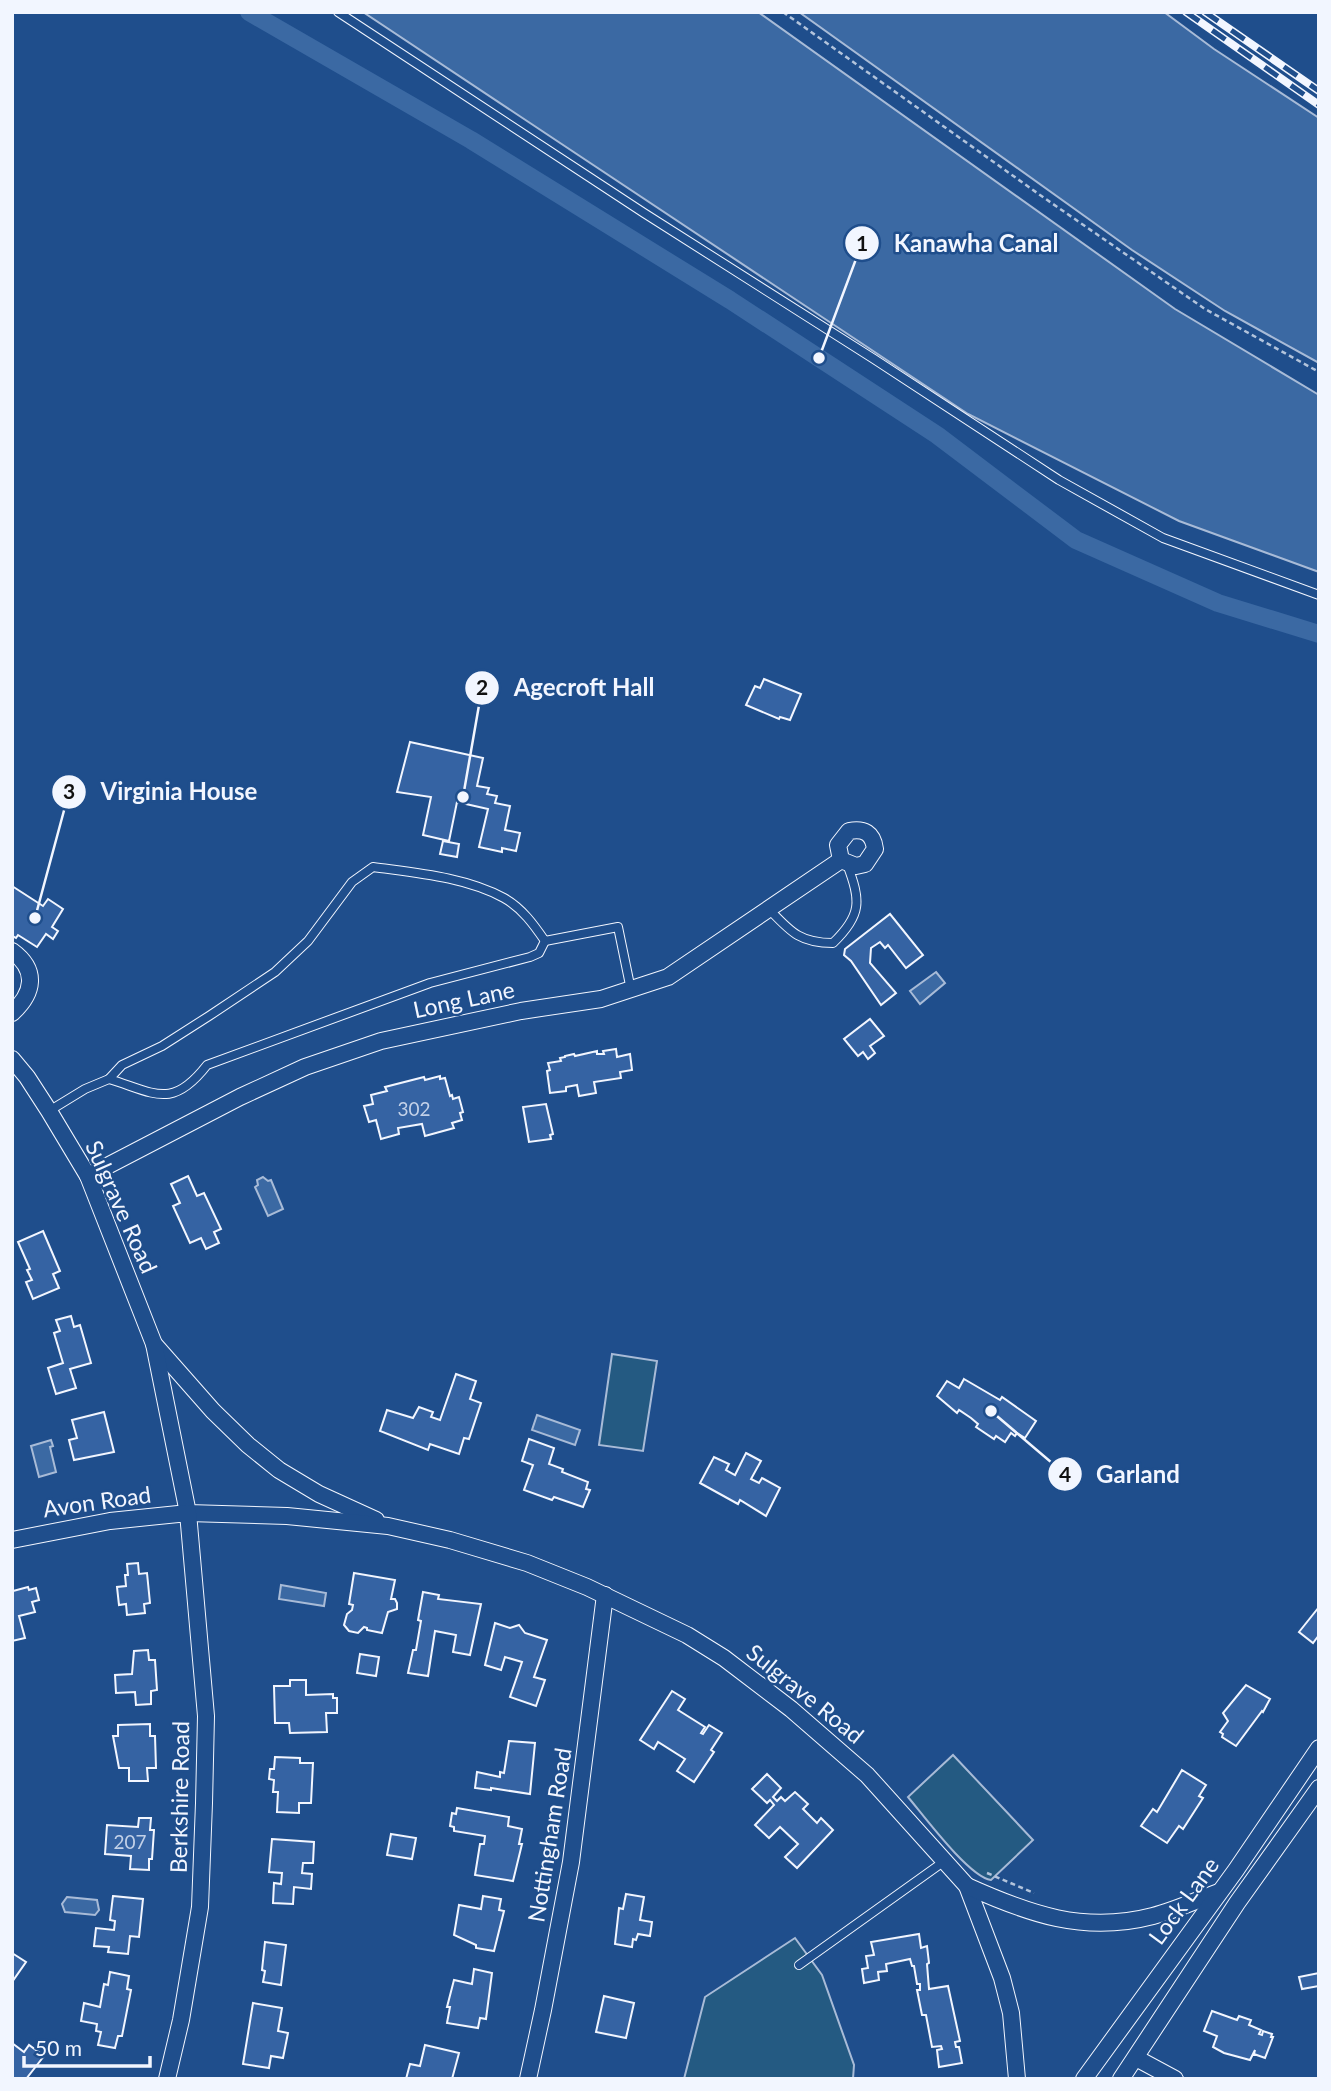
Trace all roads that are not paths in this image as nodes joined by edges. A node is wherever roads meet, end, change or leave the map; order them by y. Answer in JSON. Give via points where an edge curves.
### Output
{"nodes":[{"id":1,"x":338,"y":12,"type":"edge"},
{"id":2,"x":1319,"y":596,"type":"edge"},
{"id":3,"x":844,"y":862,"type":"joint"},
{"id":4,"x":768,"y":908,"type":"junction"},
{"id":5,"x":545,"y":941,"type":"junction"},
{"id":6,"x":12,"y":951,"type":"edge"},
{"id":7,"x":631,"y":989,"type":"junction"},
{"id":8,"x":12,"y":1013,"type":"edge"},
{"id":9,"x":12,"y":1059,"type":"edge"},
{"id":10,"x":109,"y":1079,"type":"junction"},
{"id":11,"x":49,"y":1111,"type":"junction"},
{"id":12,"x":88,"y":1175,"type":"junction"},
{"id":13,"x":154,"y":1344,"type":"junction"},
{"id":14,"x":188,"y":1513,"type":"junction"},
{"id":15,"x":388,"y":1525,"type":"junction"},
{"id":16,"x":12,"y":1539,"type":"edge"},
{"id":17,"x":605,"y":1595,"type":"junction"},
{"id":18,"x":1319,"y":1748,"type":"edge"},
{"id":19,"x":1319,"y":1788,"type":"edge"},
{"id":20,"x":946,"y":1860,"type":"junction"},
{"id":21,"x":967,"y":1886,"type":"junction"},
{"id":22,"x":1219,"y":1892,"type":"junction"},
{"id":23,"x":799,"y":1965,"type":"dead end"},
{"id":24,"x":1136,"y":2058,"type":"junction"},
{"id":25,"x":167,"y":2079,"type":"edge"},
{"id":26,"x":528,"y":2079,"type":"edge"},
{"id":27,"x":1017,"y":2079,"type":"edge"},
{"id":28,"x":1084,"y":2079,"type":"edge"},
{"id":29,"x":1121,"y":2079,"type":"edge"},
{"id":30,"x":1175,"y":2079,"type":"edge"}],
"edges":[{"from":1,"to":2,"type":"lane","via":[[1059,480],[1163,538]]},
{"from":3,"to":4,"type":"street","name":"Long Lane"},
{"from":3,"to":4,"type":"lane","via":[[857,897],[855,919],[833,943],[813,943],[790,932]]},
{"from":4,"to":7,"type":"street","name":"Long Lane","via":[[668,977]]},
{"from":5,"to":7,"type":"lane","via":[[618,927]]},
{"from":5,"to":10,"type":"lane","via":[[539,953],[530,957],[429,983],[207,1065],[178,1093],[161,1096]]},
{"from":5,"to":10,"type":"lane","via":[[529,918],[505,899],[465,883],[373,867],[352,882],[308,942],[275,972],[162,1046],[122,1065]]},
{"from":6,"to":8,"type":"street","via":[[27,967],[31,984],[28,995]]},
{"from":7,"to":12,"type":"street","name":"Long Lane","via":[[601,999],[381,1041],[305,1067]]},
{"from":9,"to":11,"type":"street","name":"Sulgrave Road"},
{"from":10,"to":11,"type":"lane"},
{"from":11,"to":12,"type":"street","name":"Sulgrave Road"},
{"from":12,"to":13,"type":"street","name":"Sulgrave Road"},
{"from":13,"to":14,"type":"street","name":"Sulgrave Road"},
{"from":13,"to":15,"type":"street","name":"Sulgrave Road","via":[[213,1412],[279,1470]]},
{"from":14,"to":15,"type":"street","name":"Sulgrave Road"},
{"from":14,"to":16,"type":"street","name":"Avon Road"},
{"from":14,"to":25,"type":"street","name":"Berkshire Road","via":[[206,1716],[204,1803],[200,1907]]},
{"from":15,"to":17,"type":"street","name":"Sulgrave Road","via":[[527,1563]]},
{"from":17,"to":20,"type":"street","name":"Sulgrave Road","via":[[687,1635],[792,1709],[867,1775]]},
{"from":17,"to":26,"type":"street","name":"Nottingham Road","via":[[571,1862]]},
{"from":18,"to":22,"type":"street","name":"Lock Lane"},
{"from":19,"to":24,"type":"street"},
{"from":20,"to":21,"type":"street","name":"Sulgrave Road"},
{"from":20,"to":23,"type":"lane"},
{"from":21,"to":22,"type":"street","via":[[1048,1918],[1089,1923],[1154,1916]]},
{"from":21,"to":27,"type":"street","name":"Sulgrave Road","via":[[1002,1978],[1011,2013]]},
{"from":22,"to":28,"type":"street","name":"Lock Lane"},
{"from":24,"to":29,"type":"street"},
{"from":24,"to":30,"type":"street"}]}
